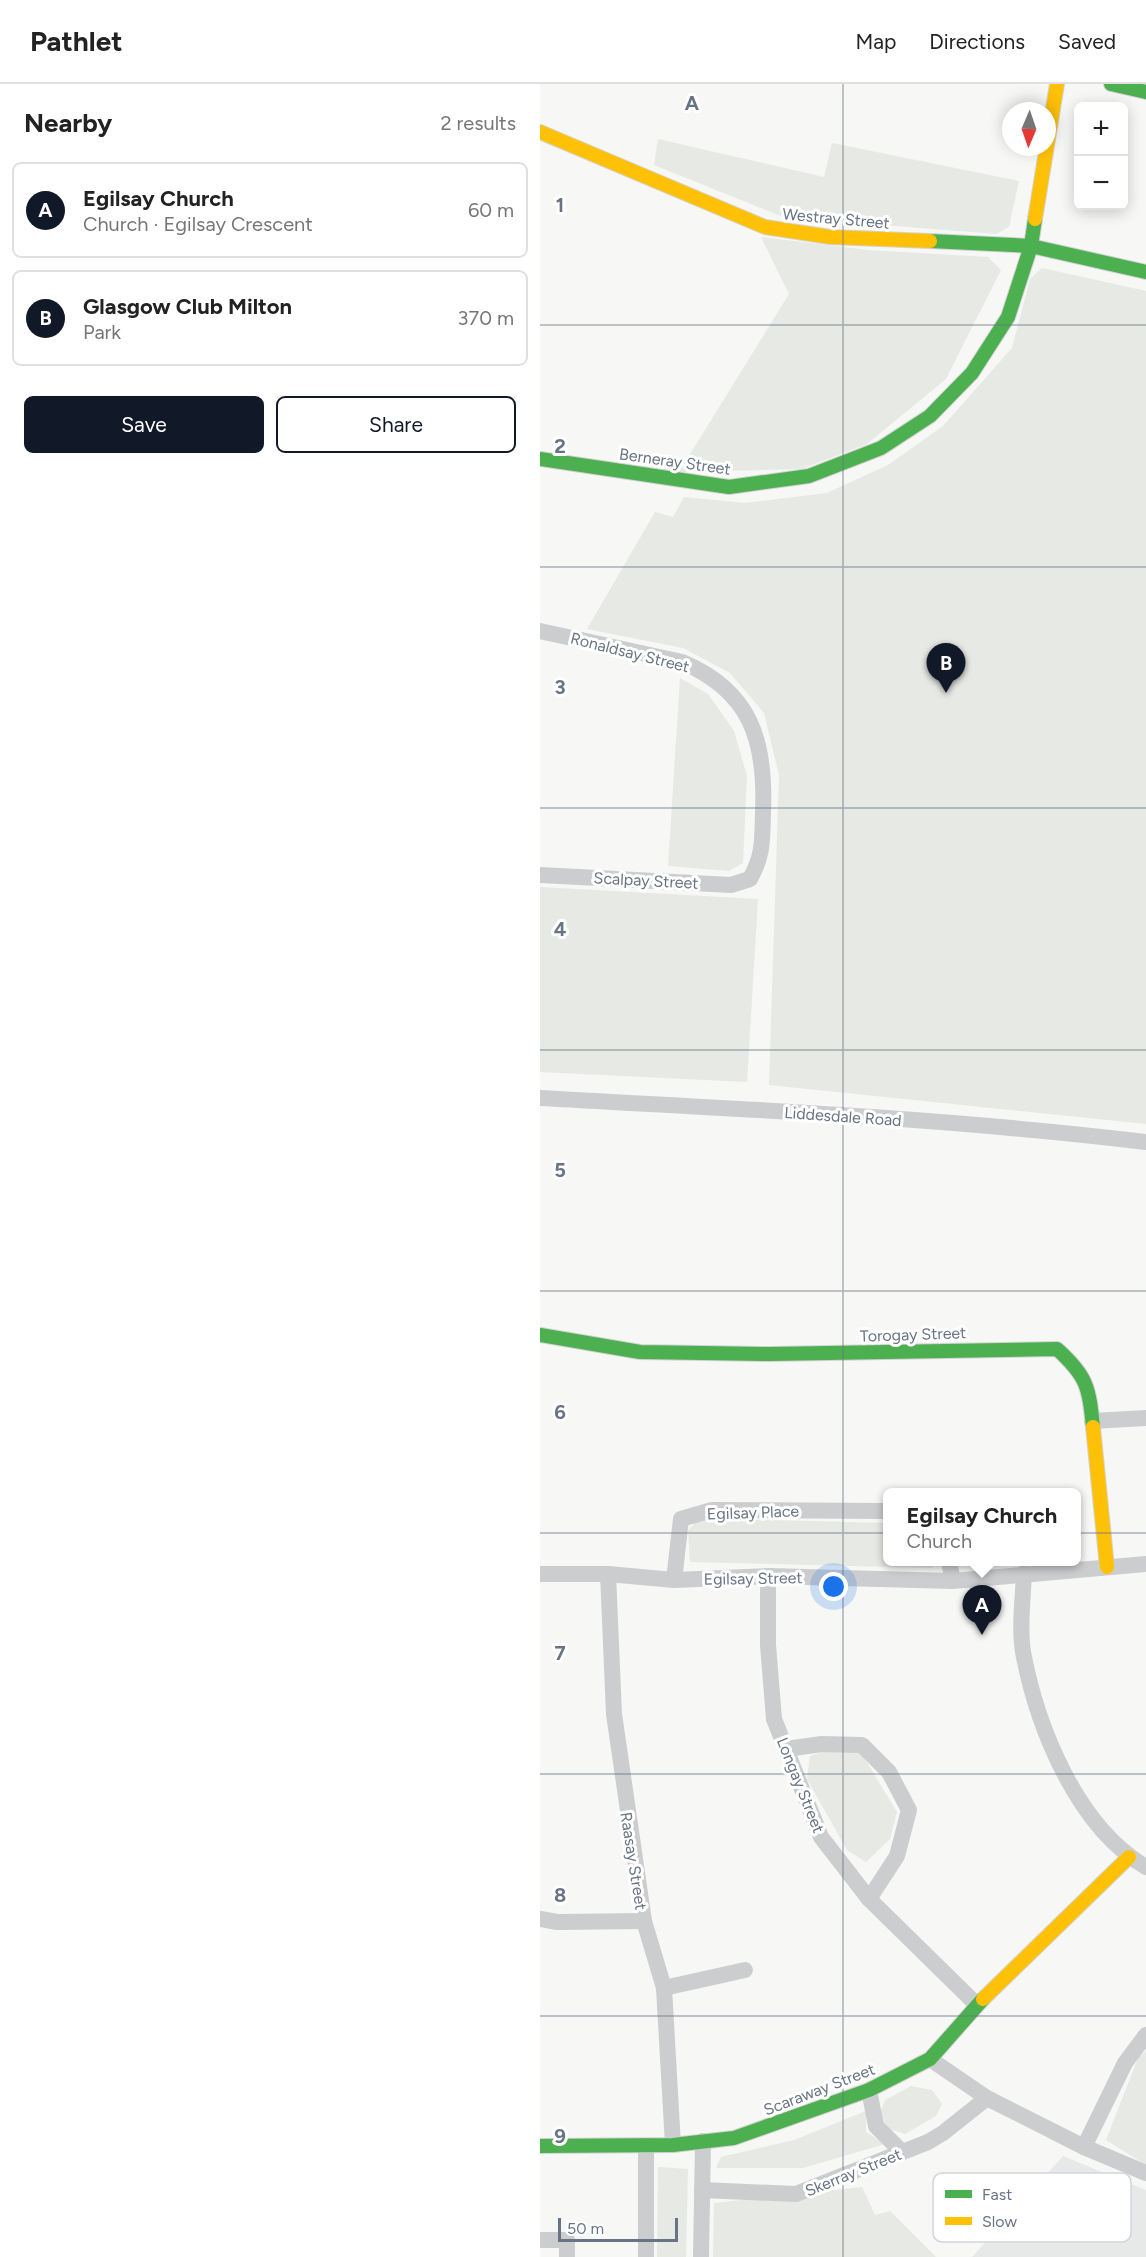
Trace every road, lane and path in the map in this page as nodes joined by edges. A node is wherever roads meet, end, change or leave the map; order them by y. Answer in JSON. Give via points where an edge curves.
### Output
{"nodes":[{"id":1,"x":1057,"y":84,"type":"edge"},
{"id":2,"x":1111,"y":84,"type":"edge"},
{"id":3,"x":1146,"y":92,"type":"edge"},
{"id":4,"x":540,"y":132,"type":"edge"},
{"id":5,"x":1031,"y":246,"type":"junction"},
{"id":6,"x":1146,"y":272,"type":"edge"},
{"id":7,"x":540,"y":459,"type":"edge"},
{"id":8,"x":540,"y":631,"type":"edge"},
{"id":9,"x":540,"y":875,"type":"edge"},
{"id":10,"x":750,"y":879,"type":"joint"},
{"id":11,"x":540,"y":1098,"type":"edge"},
{"id":12,"x":1146,"y":1142,"type":"edge"},
{"id":13,"x":540,"y":1335,"type":"edge"},
{"id":14,"x":1146,"y":1418,"type":"edge"},
{"id":15,"x":1092,"y":1421,"type":"junction"},
{"id":16,"x":883,"y":1511,"type":"edge"},
{"id":17,"x":1146,"y":1564,"type":"edge"},
{"id":18,"x":950,"y":1566,"type":"edge"},
{"id":19,"x":1107,"y":1568,"type":"junction"},
{"id":20,"x":1024,"y":1573,"type":"junction"},
{"id":21,"x":540,"y":1574,"type":"edge"},
{"id":22,"x":608,"y":1574,"type":"junction"},
{"id":23,"x":768,"y":1576,"type":"junction"},
{"id":24,"x":674,"y":1580,"type":"junction"},
{"id":25,"x":953,"y":1581,"type":"junction"},
{"id":26,"x":786,"y":1749,"type":"junction"},
{"id":27,"x":1129,"y":1857,"type":"junction"},
{"id":28,"x":1146,"y":1867,"type":"edge"},
{"id":29,"x":869,"y":1899,"type":"junction"},
{"id":30,"x":540,"y":1919,"type":"edge"},
{"id":31,"x":644,"y":1922,"type":"junction"},
{"id":32,"x":745,"y":1970,"type":"dead end"},
{"id":33,"x":664,"y":1988,"type":"junction"},
{"id":34,"x":977,"y":2005,"type":"junction"},
{"id":35,"x":1146,"y":2035,"type":"edge"},
{"id":36,"x":930,"y":2058,"type":"junction"},
{"id":37,"x":869,"y":2091,"type":"junction"},
{"id":38,"x":987,"y":2098,"type":"junction"},
{"id":39,"x":703,"y":2141,"type":"junction"},
{"id":40,"x":673,"y":2145,"type":"junction"},
{"id":41,"x":540,"y":2146,"type":"edge"},
{"id":42,"x":646,"y":2146,"type":"junction"},
{"id":43,"x":1084,"y":2147,"type":"junction"},
{"id":44,"x":902,"y":2152,"type":"junction"},
{"id":45,"x":1146,"y":2173,"type":"edge"},
{"id":46,"x":702,"y":2190,"type":"junction"},
{"id":47,"x":540,"y":2240,"type":"edge"},
{"id":48,"x":567,"y":2257,"type":"edge"},
{"id":49,"x":646,"y":2257,"type":"edge"},
{"id":50,"x":701,"y":2257,"type":"edge"}],
"edges":[{"from":1,"to":5,"type":"street","name":"Berneray Street"},
{"from":2,"to":3,"type":"street"},
{"from":4,"to":5,"type":"street","name":"Westray Street","via":[[765,227],[830,237]]},
{"from":5,"to":6,"type":"street","name":"Westray Street"},
{"from":5,"to":7,"type":"street","name":"Berneray Street","via":[[1008,317],[972,373],[930,416],[881,448],[809,476],[729,487]]},
{"from":8,"to":10,"type":"street","name":"Ronaldsay Street","via":[[682,662],[702,671],[738,699],[752,722],[765,775],[761,859]]},
{"from":9,"to":10,"type":"street","name":"Scalpay Street","via":[[730,885]]},
{"from":11,"to":12,"type":"street","name":"Liddesdale Road","via":[[752,1109]]},
{"from":13,"to":15,"type":"street","name":"Torogay Street","via":[[640,1352],[1057,1349],[1078,1368],[1089,1392]]},
{"from":14,"to":15,"type":"street"},
{"from":15,"to":19,"type":"street","name":"Torogay Street"},
{"from":16,"to":24,"type":"street","name":"Egilsay Place","via":[[712,1510],[681,1519]]},
{"from":17,"to":19,"type":"street","name":"Egilsay Street"},
{"from":18,"to":25,"type":"street"},
{"from":19,"to":20,"type":"street","name":"Egilsay Street"},
{"from":20,"to":25,"type":"street","name":"Egilsay Street"},
{"from":20,"to":27,"type":"street","via":[[1023,1650],[1040,1717],[1072,1790]]},
{"from":21,"to":22,"type":"street","name":"Egilsay Street"},
{"from":22,"to":24,"type":"street","name":"Egilsay Street"},
{"from":22,"to":31,"type":"street","name":"Raasay Street","via":[[614,1714]]},
{"from":23,"to":24,"type":"street","name":"Egilsay Street"},
{"from":23,"to":25,"type":"street","name":"Egilsay Street"},
{"from":23,"to":26,"type":"street","name":"Longay Street","via":[[774,1719]]},
{"from":26,"to":29,"type":"street","name":"Longay Street","via":[[821,1837]]},
{"from":26,"to":29,"type":"street","via":[[822,1744],[862,1745],[890,1772],[909,1810],[897,1856]]},
{"from":27,"to":28,"type":"street"},
{"from":27,"to":34,"type":"street","name":"Scaraway Street"},
{"from":29,"to":34,"type":"street","name":"Longay Street"},
{"from":30,"to":31,"type":"street"},
{"from":31,"to":33,"type":"street","name":"Raasay Street"},
{"from":32,"to":33,"type":"street"},
{"from":33,"to":40,"type":"street","name":"Raasay Street"},
{"from":34,"to":36,"type":"street","name":"Scaraway Street"},
{"from":35,"to":43,"type":"street","via":[[1125,2063]]},
{"from":36,"to":37,"type":"street","name":"Scaraway Street"},
{"from":36,"to":38,"type":"street"},
{"from":37,"to":39,"type":"street","name":"Scaraway Street","via":[[734,2138]]},
{"from":37,"to":44,"type":"street","via":[[876,2126]]},
{"from":38,"to":43,"type":"street"},
{"from":38,"to":44,"type":"street","name":"Skerray Street","via":[[943,2133]]},
{"from":39,"to":40,"type":"street","name":"Scaraway Street"},
{"from":39,"to":46,"type":"street"},
{"from":40,"to":42,"type":"street","name":"Scaraway Street"},
{"from":41,"to":42,"type":"street","name":"Scaraway Street"},
{"from":42,"to":49,"type":"street"},
{"from":43,"to":45,"type":"street"},
{"from":44,"to":46,"type":"street","name":"Skerray Street","via":[[796,2194]]},
{"from":46,"to":50,"type":"street"},
{"from":47,"to":48,"type":"street","via":[[567,2240]]}]}
